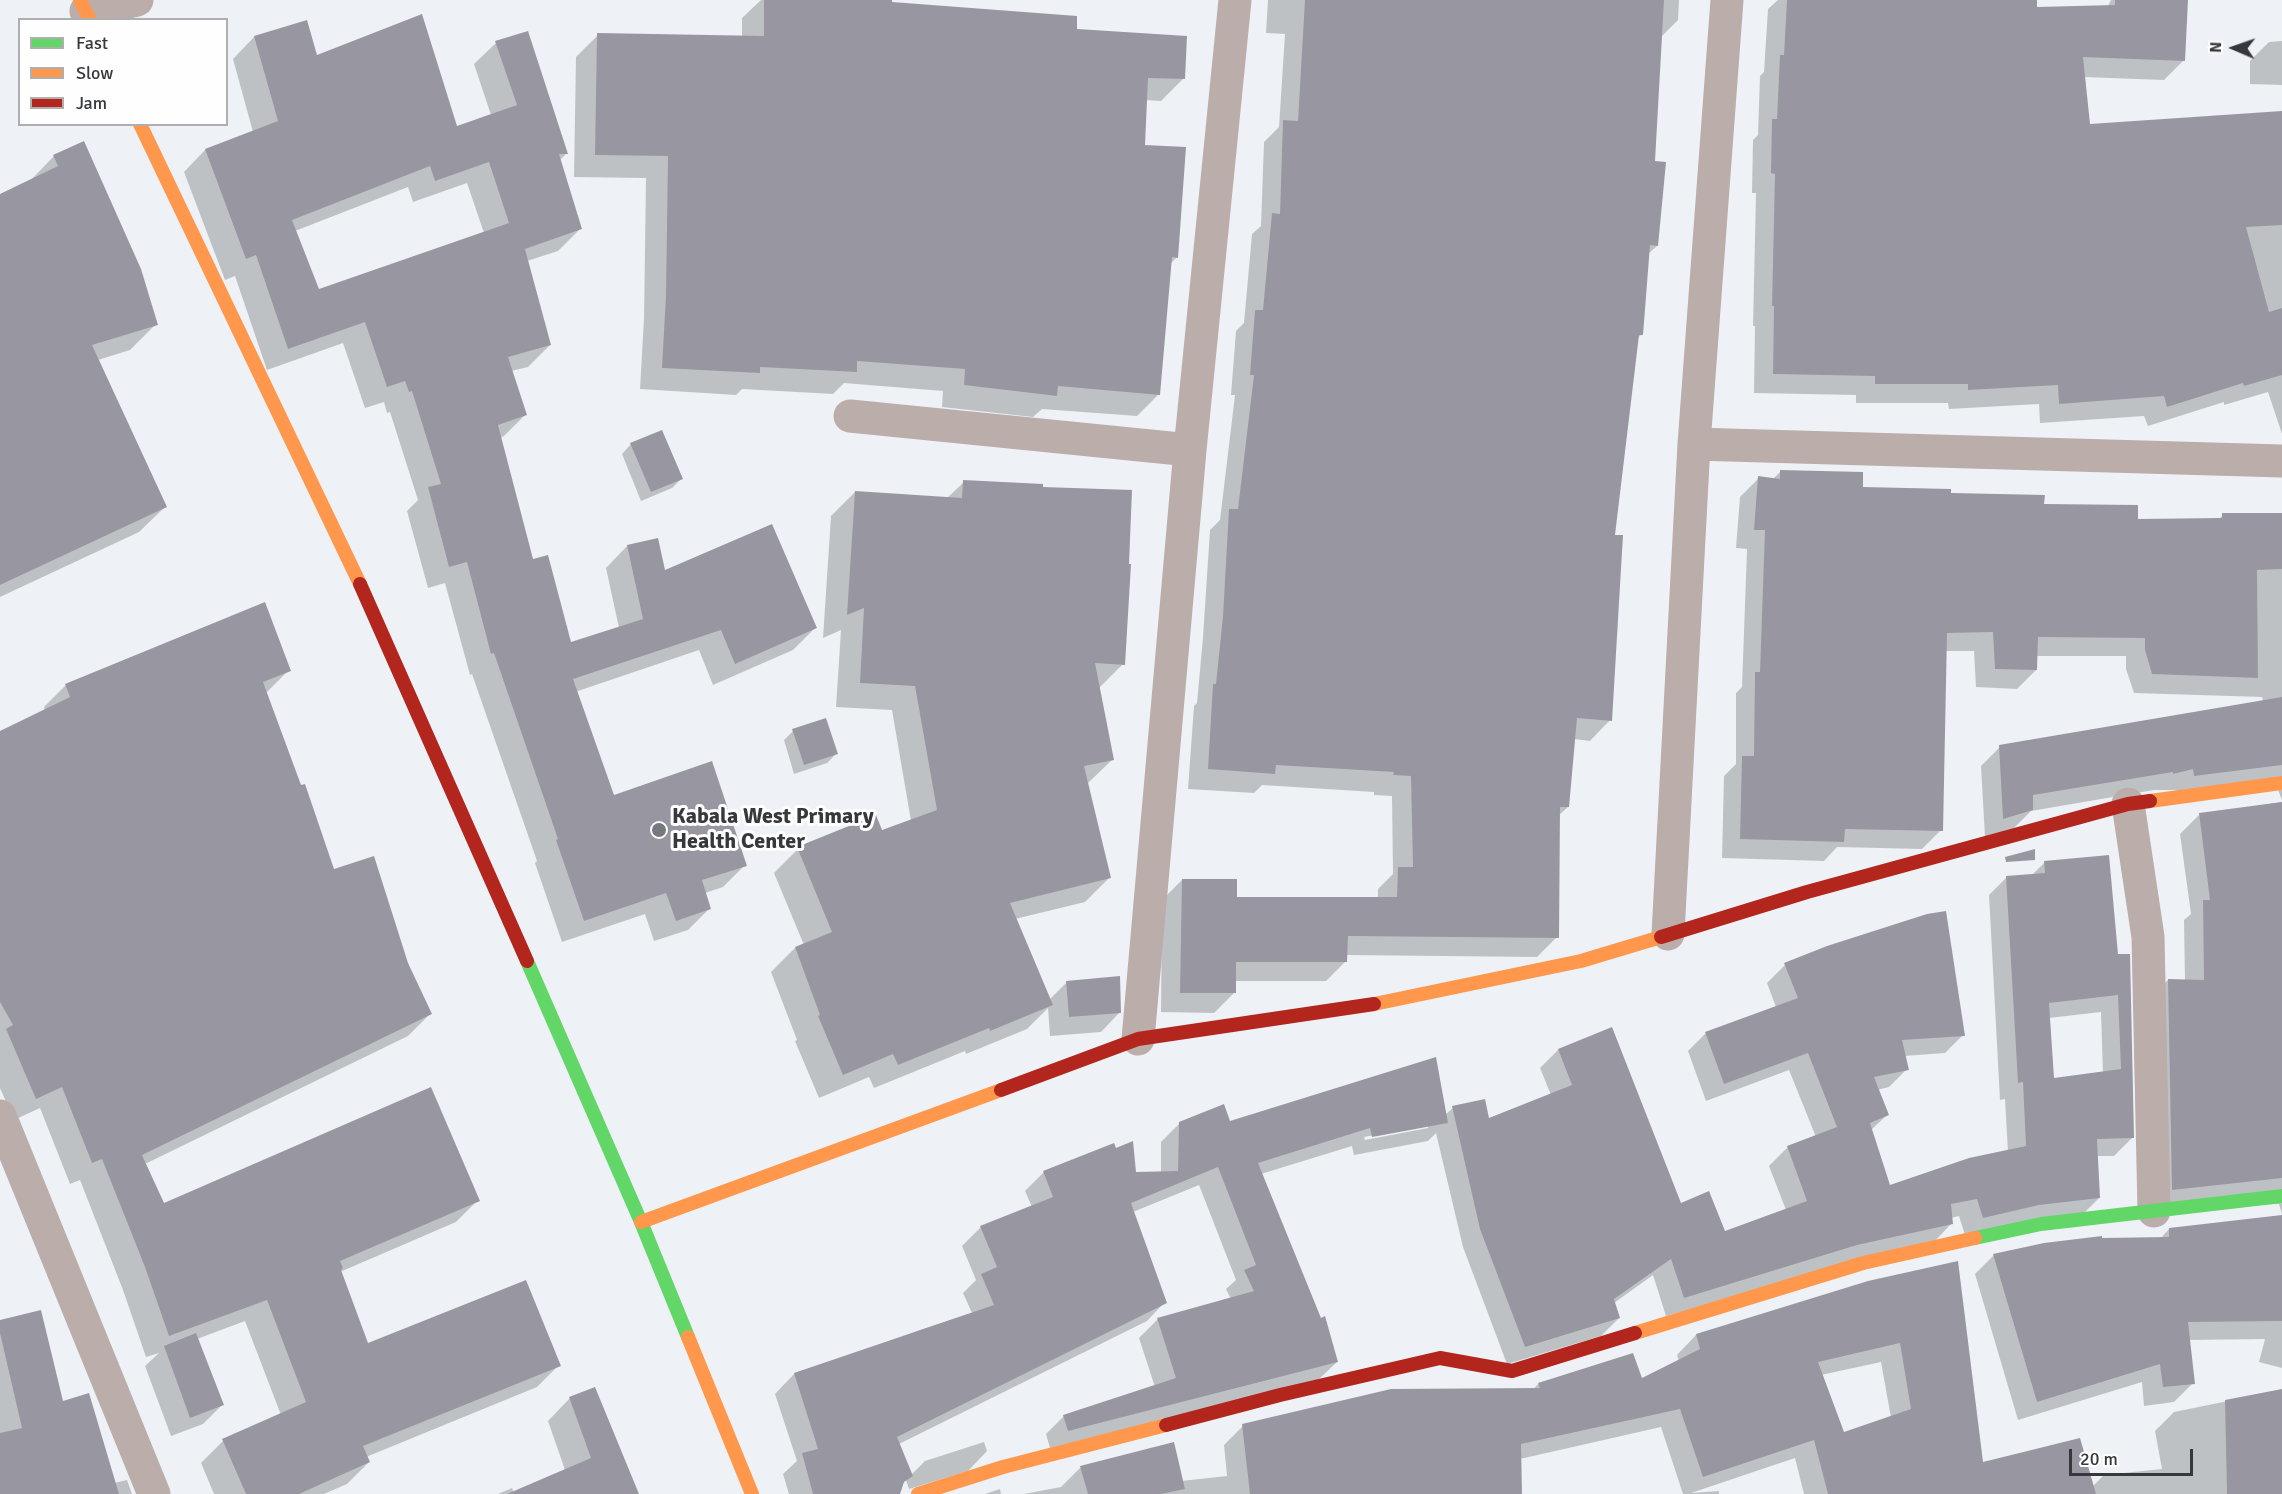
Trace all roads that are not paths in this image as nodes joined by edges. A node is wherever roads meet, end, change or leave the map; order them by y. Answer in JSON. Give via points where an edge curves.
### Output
{"nodes":[{"id":1,"x":137,"y":0,"type":"edge"},
{"id":2,"x":1235,"y":0,"type":"edge"},
{"id":3,"x":1726,"y":0,"type":"edge"},
{"id":4,"x":85,"y":10,"type":"edge"},
{"id":5,"x":141,"y":126,"type":"edge"},
{"id":6,"x":850,"y":416,"type":"dead end"},
{"id":7,"x":1694,"y":444,"type":"junction"},
{"id":8,"x":1190,"y":450,"type":"junction"},
{"id":9,"x":2282,"y":461,"type":"edge"},
{"id":10,"x":2282,"y":783,"type":"edge"},
{"id":11,"x":2128,"y":804,"type":"junction"},
{"id":12,"x":1668,"y":934,"type":"junction"},
{"id":13,"x":1138,"y":1039,"type":"junction"},
{"id":14,"x":0,"y":1116,"type":"edge"},
{"id":15,"x":2282,"y":1196,"type":"edge"},
{"id":16,"x":2154,"y":1211,"type":"junction"},
{"id":17,"x":641,"y":1222,"type":"junction"},
{"id":18,"x":154,"y":1494,"type":"edge"},
{"id":19,"x":752,"y":1494,"type":"edge"},
{"id":20,"x":918,"y":1494,"type":"edge"}],
"edges":[{"from":1,"to":4,"type":"street"},
{"from":2,"to":8,"type":"street"},
{"from":3,"to":7,"type":"street"},
{"from":5,"to":17,"type":"street","via":[[376,618]]},
{"from":6,"to":8,"type":"street"},
{"from":7,"to":9,"type":"street"},
{"from":7,"to":12,"type":"street"},
{"from":8,"to":13,"type":"street"},
{"from":10,"to":11,"type":"street"},
{"from":11,"to":12,"type":"street"},
{"from":11,"to":16,"type":"street","via":[[2148,937]]},
{"from":12,"to":13,"type":"street","via":[[1581,961],[1366,1006]]},
{"from":13,"to":17,"type":"street"},
{"from":14,"to":18,"type":"street"},
{"from":15,"to":16,"type":"street"},
{"from":16,"to":20,"type":"street","via":[[2041,1224],[1863,1263],[1512,1371],[1440,1358],[1003,1467]]},
{"from":17,"to":19,"type":"street"}]}
